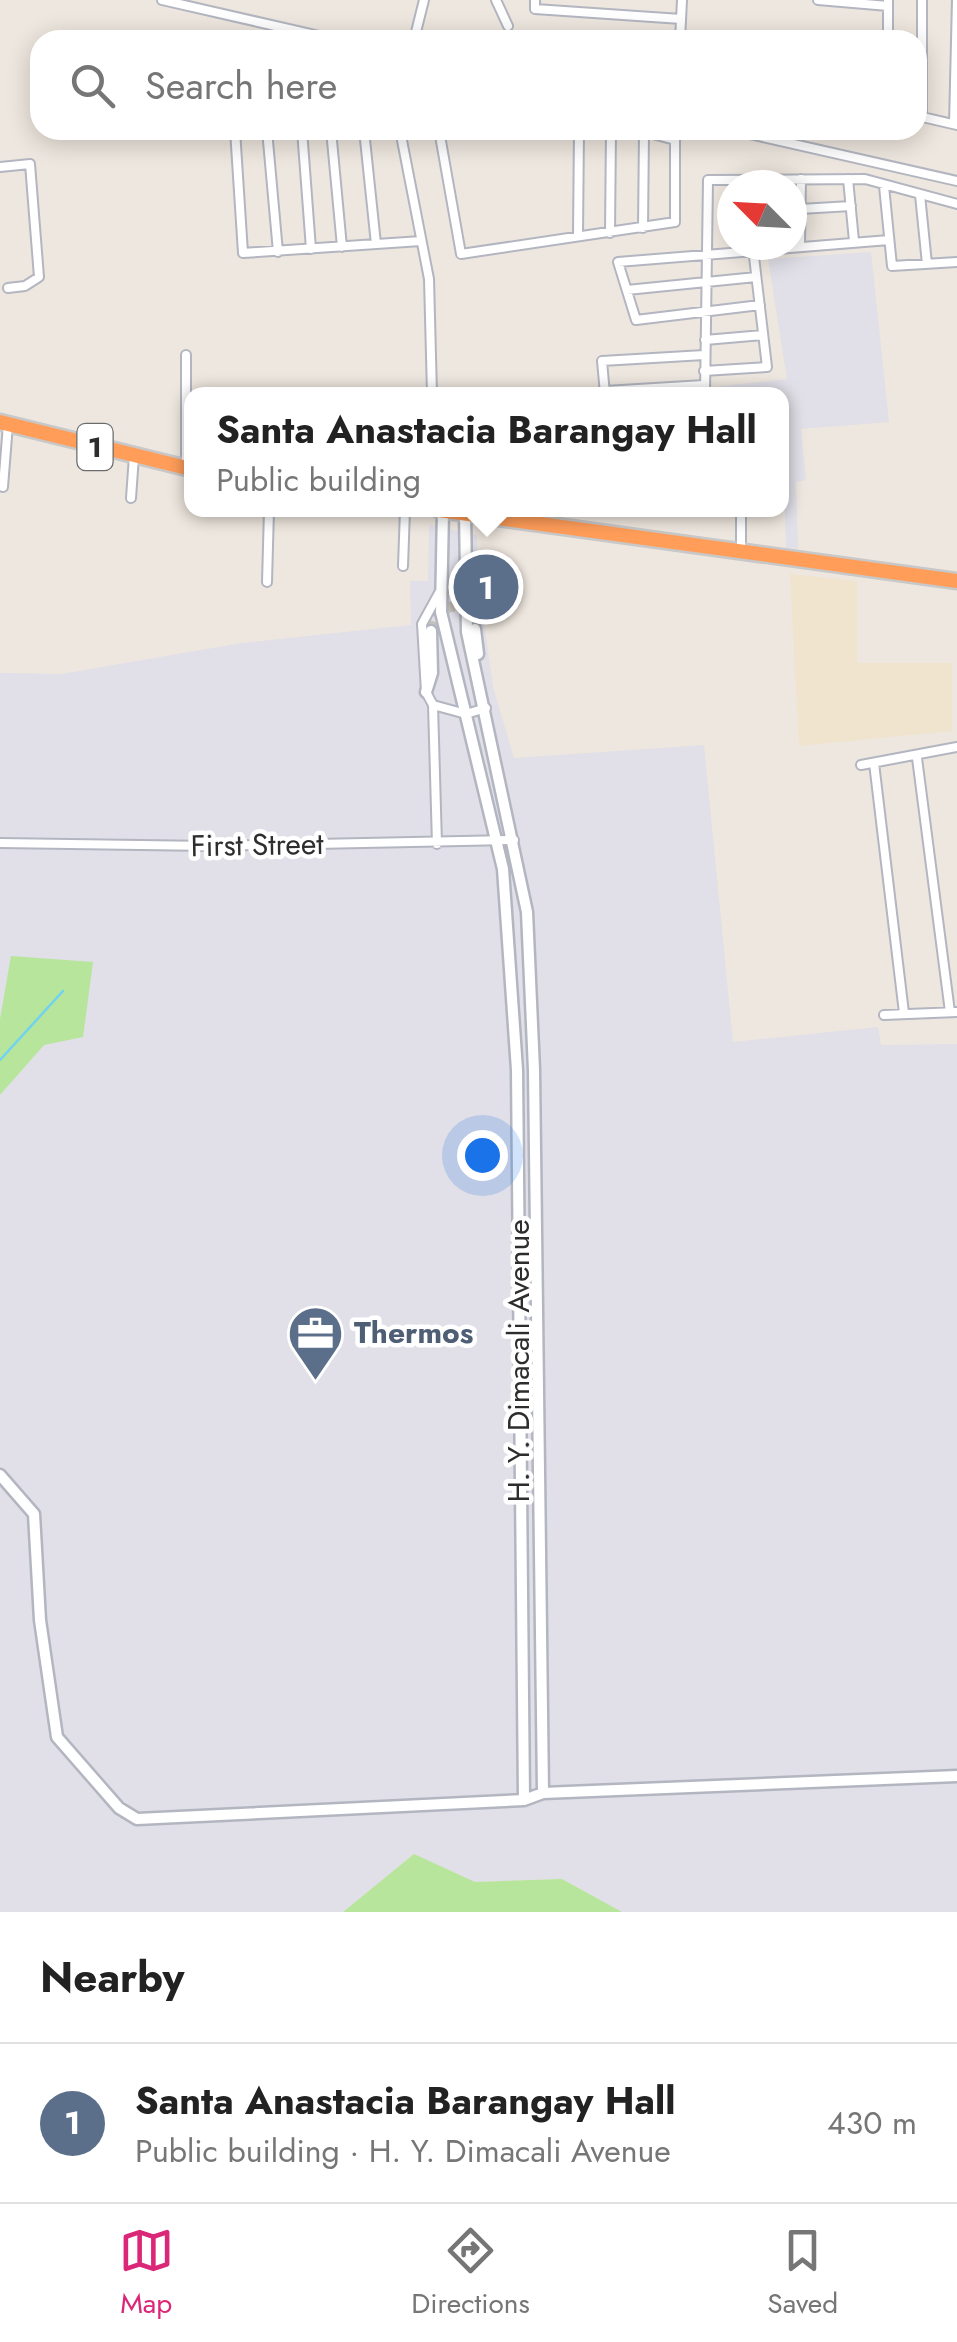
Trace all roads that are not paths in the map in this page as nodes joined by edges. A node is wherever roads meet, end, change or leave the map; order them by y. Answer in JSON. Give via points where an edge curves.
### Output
{"nodes":[{"id":1,"x":162,"y":0,"type":"edge"},
{"id":2,"x":424,"y":0,"type":"edge"},
{"id":3,"x":496,"y":0,"type":"edge"},
{"id":4,"x":535,"y":0,"type":"edge"},
{"id":5,"x":682,"y":0,"type":"edge"},
{"id":6,"x":818,"y":0,"type":"edge"},
{"id":7,"x":922,"y":0,"type":"edge"},
{"id":8,"x":957,"y":0,"type":"edge"},
{"id":9,"x":888,"y":3,"type":"edge"},
{"id":10,"x":681,"y":19,"type":"junction"},
{"id":11,"x":508,"y":26,"type":"dead end"},
{"id":12,"x":293,"y":30,"type":"edge"},
{"id":13,"x":416,"y":30,"type":"edge"},
{"id":14,"x":680,"y":30,"type":"edge"},
{"id":15,"x":888,"y":30,"type":"edge"},
{"id":16,"x":921,"y":30,"type":"edge"},
{"id":17,"x":927,"y":118,"type":"edge"},
{"id":18,"x":956,"y":124,"type":"edge"},
{"id":19,"x":236,"y":140,"type":"edge"},
{"id":20,"x":268,"y":140,"type":"edge"},
{"id":21,"x":303,"y":140,"type":"edge"},
{"id":22,"x":332,"y":140,"type":"edge"},
{"id":23,"x":365,"y":140,"type":"edge"},
{"id":24,"x":402,"y":140,"type":"edge"},
{"id":25,"x":441,"y":140,"type":"edge"},
{"id":26,"x":579,"y":140,"type":"edge"},
{"id":27,"x":611,"y":140,"type":"edge"},
{"id":28,"x":641,"y":140,"type":"edge"},
{"id":29,"x":675,"y":140,"type":"edge"},
{"id":30,"x":775,"y":140,"type":"edge"},
{"id":31,"x":0,"y":167,"type":"edge"},
{"id":32,"x":848,"y":178,"type":"junction"},
{"id":33,"x":807,"y":179,"type":"edge"},
{"id":34,"x":717,"y":181,"type":"edge"},
{"id":35,"x":957,"y":182,"type":"edge"},
{"id":36,"x":884,"y":186,"type":"junction"},
{"id":37,"x":920,"y":195,"type":"junction"},
{"id":38,"x":957,"y":204,"type":"edge"},
{"id":39,"x":851,"y":206,"type":"junction"},
{"id":40,"x":807,"y":209,"type":"edge"},
{"id":41,"x":643,"y":228,"type":"junction"},
{"id":42,"x":610,"y":233,"type":"junction"},
{"id":43,"x":578,"y":235,"type":"junction"},
{"id":44,"x":889,"y":240,"type":"junction"},
{"id":45,"x":421,"y":241,"type":"junction"},
{"id":46,"x":854,"y":241,"type":"junction"},
{"id":47,"x":376,"y":244,"type":"junction"},
{"id":48,"x":807,"y":244,"type":"edge"},
{"id":49,"x":342,"y":247,"type":"junction"},
{"id":50,"x":311,"y":249,"type":"junction"},
{"id":51,"x":717,"y":250,"type":"edge"},
{"id":52,"x":278,"y":252,"type":"junction"},
{"id":53,"x":707,"y":252,"type":"junction"},
{"id":54,"x":754,"y":260,"type":"edge"},
{"id":55,"x":957,"y":262,"type":"edge"},
{"id":56,"x":928,"y":264,"type":"junction"},
{"id":57,"x":756,"y":276,"type":"junction"},
{"id":58,"x":706,"y":281,"type":"junction"},
{"id":59,"x":8,"y":288,"type":"dead end"},
{"id":60,"x":627,"y":290,"type":"junction"},
{"id":61,"x":760,"y":306,"type":"junction"},
{"id":62,"x":705,"y":311,"type":"junction"},
{"id":63,"x":763,"y":334,"type":"junction"},
{"id":64,"x":704,"y":340,"type":"junction"},
{"id":65,"x":186,"y":355,"type":"dead end"},
{"id":66,"x":704,"y":355,"type":"junction"},
{"id":67,"x":704,"y":371,"type":"junction"},
{"id":68,"x":187,"y":387,"type":"edge"},
{"id":69,"x":432,"y":387,"type":"edge"},
{"id":70,"x":604,"y":387,"type":"edge"},
{"id":71,"x":704,"y":387,"type":"edge"},
{"id":72,"x":4,"y":423,"type":"edge"},
{"id":73,"x":134,"y":456,"type":"junction"},
{"id":74,"x":184,"y":468,"type":"edge"},
{"id":75,"x":3,"y":487,"type":"dead end"},
{"id":76,"x":131,"y":498,"type":"dead end"},
{"id":77,"x":269,"y":517,"type":"edge"},
{"id":78,"x":405,"y":517,"type":"edge"},
{"id":79,"x":442,"y":517,"type":"edge"},
{"id":80,"x":465,"y":517,"type":"edge"},
{"id":81,"x":495,"y":517,"type":"edge"},
{"id":82,"x":741,"y":517,"type":"edge"},
{"id":83,"x":741,"y":550,"type":"junction"},
{"id":84,"x":440,"y":558,"type":"junction"},
{"id":85,"x":464,"y":560,"type":"junction"},
{"id":86,"x":403,"y":566,"type":"dead end"},
{"id":87,"x":957,"y":581,"type":"edge"},
{"id":88,"x":267,"y":582,"type":"dead end"},
{"id":89,"x":441,"y":589,"type":"junction"},
{"id":90,"x":475,"y":630,"type":"dead end"},
{"id":91,"x":432,"y":631,"type":"dead end"},
{"id":92,"x":480,"y":685,"type":"junction"},
{"id":93,"x":426,"y":692,"type":"junction"},
{"id":94,"x":433,"y":705,"type":"junction"},
{"id":95,"x":486,"y":708,"type":"junction"},
{"id":96,"x":466,"y":714,"type":"junction"},
{"id":97,"x":957,"y":747,"type":"edge"},
{"id":98,"x":917,"y":758,"type":"junction"},
{"id":99,"x":874,"y":763,"type":"junction"},
{"id":100,"x":861,"y":765,"type":"dead end"},
{"id":101,"x":514,"y":840,"type":"junction"},
{"id":102,"x":0,"y":843,"type":"edge"},
{"id":103,"x":437,"y":844,"type":"junction"},
{"id":104,"x":499,"y":844,"type":"junction"},
{"id":105,"x":953,"y":1012,"type":"edge"},
{"id":106,"x":904,"y":1013,"type":"junction"},
{"id":107,"x":884,"y":1015,"type":"dead end"},
{"id":108,"x":517,"y":1070,"type":"junction"},
{"id":109,"x":534,"y":1070,"type":"junction"},
{"id":110,"x":0,"y":1475,"type":"edge"},
{"id":111,"x":957,"y":1776,"type":"edge"},
{"id":112,"x":542,"y":1792,"type":"junction"},
{"id":113,"x":524,"y":1800,"type":"junction"}],
"edges":[{"from":1,"to":12,"type":"street"},
{"from":2,"to":13,"type":"street"},
{"from":3,"to":11,"type":"street"},
{"from":4,"to":10,"type":"street","via":[[536,9]]},
{"from":5,"to":10,"type":"street"},
{"from":6,"to":9,"type":"street"},
{"from":7,"to":16,"type":"street"},
{"from":8,"to":18,"type":"street"},
{"from":9,"to":15,"type":"street"},
{"from":10,"to":14,"type":"street"},
{"from":17,"to":18,"type":"street"},
{"from":19,"to":52,"type":"street","via":[[243,253]]},
{"from":20,"to":52,"type":"street"},
{"from":21,"to":50,"type":"street"},
{"from":22,"to":49,"type":"street"},
{"from":23,"to":47,"type":"street"},
{"from":24,"to":45,"type":"street"},
{"from":25,"to":43,"type":"street","via":[[461,254]]},
{"from":26,"to":43,"type":"street"},
{"from":27,"to":42,"type":"street"},
{"from":28,"to":41,"type":"street"},
{"from":29,"to":41,"type":"street","via":[[675,222]]},
{"from":30,"to":35,"type":"street"},
{"from":31,"to":59,"type":"street","via":[[30,164],[39,277]]},
{"from":32,"to":33,"type":"street"},
{"from":32,"to":36,"type":"street"},
{"from":32,"to":39,"type":"street"},
{"from":34,"to":53,"type":"street","via":[[708,180]]},
{"from":36,"to":37,"type":"street"},
{"from":36,"to":44,"type":"street"},
{"from":37,"to":38,"type":"street"},
{"from":37,"to":56,"type":"street"},
{"from":39,"to":40,"type":"street"},
{"from":39,"to":46,"type":"street"},
{"from":41,"to":42,"type":"street"},
{"from":42,"to":43,"type":"street"},
{"from":44,"to":46,"type":"street"},
{"from":44,"to":56,"type":"street","via":[[892,266]]},
{"from":45,"to":47,"type":"street"},
{"from":45,"to":69,"type":"street","via":[[429,279]]},
{"from":46,"to":48,"type":"street"},
{"from":47,"to":49,"type":"street"},
{"from":49,"to":50,"type":"street"},
{"from":50,"to":52,"type":"street"},
{"from":51,"to":53,"type":"street"},
{"from":53,"to":58,"type":"street"},
{"from":53,"to":60,"type":"street","via":[[618,262]]},
{"from":54,"to":57,"type":"street"},
{"from":55,"to":56,"type":"street"},
{"from":57,"to":58,"type":"street"},
{"from":57,"to":61,"type":"street"},
{"from":58,"to":60,"type":"street"},
{"from":58,"to":62,"type":"street"},
{"from":60,"to":62,"type":"street","via":[[636,320]]},
{"from":61,"to":62,"type":"street"},
{"from":61,"to":63,"type":"street"},
{"from":62,"to":64,"type":"street"},
{"from":63,"to":64,"type":"street"},
{"from":63,"to":67,"type":"street","via":[[767,367]]},
{"from":64,"to":66,"type":"street"},
{"from":65,"to":68,"type":"street"},
{"from":66,"to":67,"type":"street"},
{"from":66,"to":70,"type":"street","via":[[602,361]]},
{"from":67,"to":71,"type":"street"},
{"from":72,"to":73,"type":"highway","number":"1"},
{"from":72,"to":75,"type":"street"},
{"from":73,"to":74,"type":"highway","number":"1"},
{"from":73,"to":76,"type":"street"},
{"from":77,"to":88,"type":"street"},
{"from":78,"to":86,"type":"street"},
{"from":79,"to":84,"type":"street","name":"H. Y. Dimacali Avenue"},
{"from":80,"to":85,"type":"street","name":"H. Y. Dimacali Avenue"},
{"from":81,"to":83,"type":"highway"},
{"from":82,"to":83,"type":"street"},
{"from":83,"to":87,"type":"highway"},
{"from":84,"to":85,"type":"street"},
{"from":84,"to":89,"type":"street","name":"H. Y. Dimacali Avenue"},
{"from":85,"to":92,"type":"street","name":"H. Y. Dimacali Avenue","via":[[467,632]]},
{"from":89,"to":93,"type":"street","via":[[422,624]]},
{"from":89,"to":96,"type":"street","name":"H. Y. Dimacali Avenue"},
{"from":90,"to":92,"type":"street"},
{"from":91,"to":93,"type":"street"},
{"from":92,"to":95,"type":"street","name":"H. Y. Dimacali Avenue"},
{"from":93,"to":94,"type":"street"},
{"from":94,"to":96,"type":"street"},
{"from":94,"to":103,"type":"street"},
{"from":95,"to":96,"type":"street"},
{"from":95,"to":101,"type":"street","name":"H. Y. Dimacali Avenue"},
{"from":96,"to":104,"type":"street","name":"H. Y. Dimacali Avenue"},
{"from":97,"to":98,"type":"street"},
{"from":98,"to":99,"type":"street"},
{"from":98,"to":105,"type":"street"},
{"from":99,"to":100,"type":"street"},
{"from":99,"to":106,"type":"street"},
{"from":101,"to":104,"type":"street","name":"First Street"},
{"from":101,"to":109,"type":"street","name":"H. Y. Dimacali Avenue","via":[[527,912]]},
{"from":102,"to":103,"type":"street","name":"First Street"},
{"from":103,"to":104,"type":"street","name":"First Street"},
{"from":104,"to":108,"type":"street","name":"H. Y. Dimacali Avenue"},
{"from":105,"to":106,"type":"street"},
{"from":106,"to":107,"type":"street"},
{"from":108,"to":109,"type":"street"},
{"from":108,"to":113,"type":"street","name":"H. Y. Dimacali Avenue"},
{"from":109,"to":112,"type":"street","name":"H. Y. Dimacali Avenue"},
{"from":110,"to":113,"type":"street","via":[[34,1514],[57,1738],[129,1815]]},
{"from":111,"to":112,"type":"street"},
{"from":112,"to":113,"type":"street"}]}
